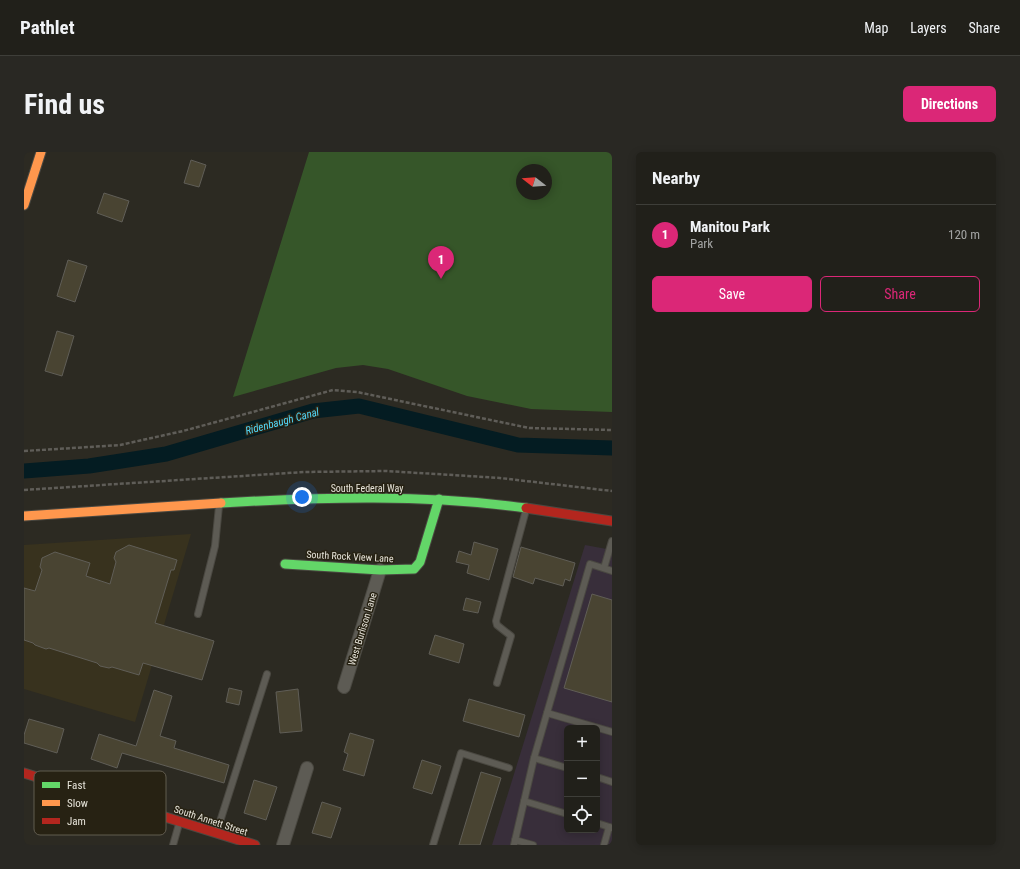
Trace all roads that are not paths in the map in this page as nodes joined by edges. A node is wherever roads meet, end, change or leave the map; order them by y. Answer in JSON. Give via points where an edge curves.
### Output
{"nodes":[{"id":1,"x":41,"y":152,"type":"edge"},
{"id":2,"x":24,"y":205,"type":"edge"},
{"id":3,"x":439,"y":499,"type":"junction"},
{"id":4,"x":219,"y":504,"type":"junction"},
{"id":5,"x":526,"y":508,"type":"junction"},
{"id":6,"x":24,"y":516,"type":"edge"},
{"id":7,"x":612,"y":522,"type":"edge"},
{"id":8,"x":612,"y":540,"type":"edge"},
{"id":9,"x":285,"y":564,"type":"dead end"},
{"id":10,"x":604,"y":568,"type":"junction"},
{"id":11,"x":380,"y":570,"type":"junction"},
{"id":12,"x":612,"y":571,"type":"edge"},
{"id":13,"x":198,"y":614,"type":"dead end"},
{"id":14,"x":266,"y":674,"type":"dead end"},
{"id":15,"x":497,"y":683,"type":"dead end"},
{"id":16,"x":344,"y":687,"type":"dead end"},
{"id":17,"x":547,"y":713,"type":"junction"},
{"id":18,"x":612,"y":732,"type":"edge"},
{"id":19,"x":534,"y":758,"type":"junction"},
{"id":20,"x":564,"y":767,"type":"edge"},
{"id":21,"x":306,"y":768,"type":"dead end"},
{"id":22,"x":509,"y":768,"type":"dead end"},
{"id":23,"x":24,"y":773,"type":"edge"},
{"id":24,"x":34,"y":776,"type":"edge"},
{"id":25,"x":600,"y":778,"type":"edge"},
{"id":26,"x":612,"y":782,"type":"edge"},
{"id":27,"x":524,"y":801,"type":"junction"},
{"id":28,"x":564,"y":813,"type":"edge"},
{"id":29,"x":166,"y":817,"type":"edge"},
{"id":30,"x":180,"y":821,"type":"junction"},
{"id":31,"x":600,"y":824,"type":"edge"},
{"id":32,"x":611,"y":828,"type":"edge"},
{"id":33,"x":216,"y":833,"type":"junction"},
{"id":34,"x":515,"y":842,"type":"edge"},
{"id":35,"x":172,"y":845,"type":"edge"},
{"id":36,"x":255,"y":845,"type":"edge"},
{"id":37,"x":283,"y":845,"type":"edge"},
{"id":38,"x":433,"y":845,"type":"edge"},
{"id":39,"x":533,"y":845,"type":"edge"},
{"id":40,"x":604,"y":845,"type":"edge"}],
"edges":[{"from":1,"to":2,"type":"main road"},
{"from":3,"to":4,"type":"main road","name":"South Federal Way","via":[[323,498]]},
{"from":3,"to":5,"type":"main road","name":"South Federal Way"},
{"from":3,"to":11,"type":"main road","name":"South Rock View Lane","via":[[420,562],[414,569]]},
{"from":4,"to":6,"type":"main road","name":"South Federal Way"},
{"from":4,"to":13,"type":"lane","via":[[215,546]]},
{"from":5,"to":7,"type":"main road","name":"South Federal Way"},
{"from":5,"to":15,"type":"lane","via":[[496,621],[497,625],[511,636]]},
{"from":8,"to":10,"type":"lane"},
{"from":9,"to":11,"type":"main road","name":"South Rock View Lane"},
{"from":10,"to":12,"type":"lane"},
{"from":10,"to":17,"type":"lane","via":[[590,564]]},
{"from":11,"to":16,"type":"street","name":"West Burlison Lane"},
{"from":14,"to":33,"type":"lane"},
{"from":17,"to":18,"type":"lane"},
{"from":17,"to":19,"type":"lane"},
{"from":19,"to":20,"type":"lane"},
{"from":19,"to":27,"type":"lane"},
{"from":21,"to":37,"type":"street"},
{"from":22,"to":38,"type":"lane","via":[[461,753]]},
{"from":23,"to":24,"type":"main road","name":"South Annett Street"},
{"from":25,"to":26,"type":"lane"},
{"from":27,"to":28,"type":"lane"},
{"from":27,"to":34,"type":"lane"},
{"from":29,"to":30,"type":"main road","name":"South Annett Street"},
{"from":30,"to":33,"type":"main road","name":"South Annett Street"},
{"from":30,"to":35,"type":"lane"},
{"from":31,"to":32,"type":"lane"},
{"from":32,"to":40,"type":"lane"},
{"from":33,"to":36,"type":"main road","name":"South Annett Street"},
{"from":34,"to":39,"type":"lane"}]}
